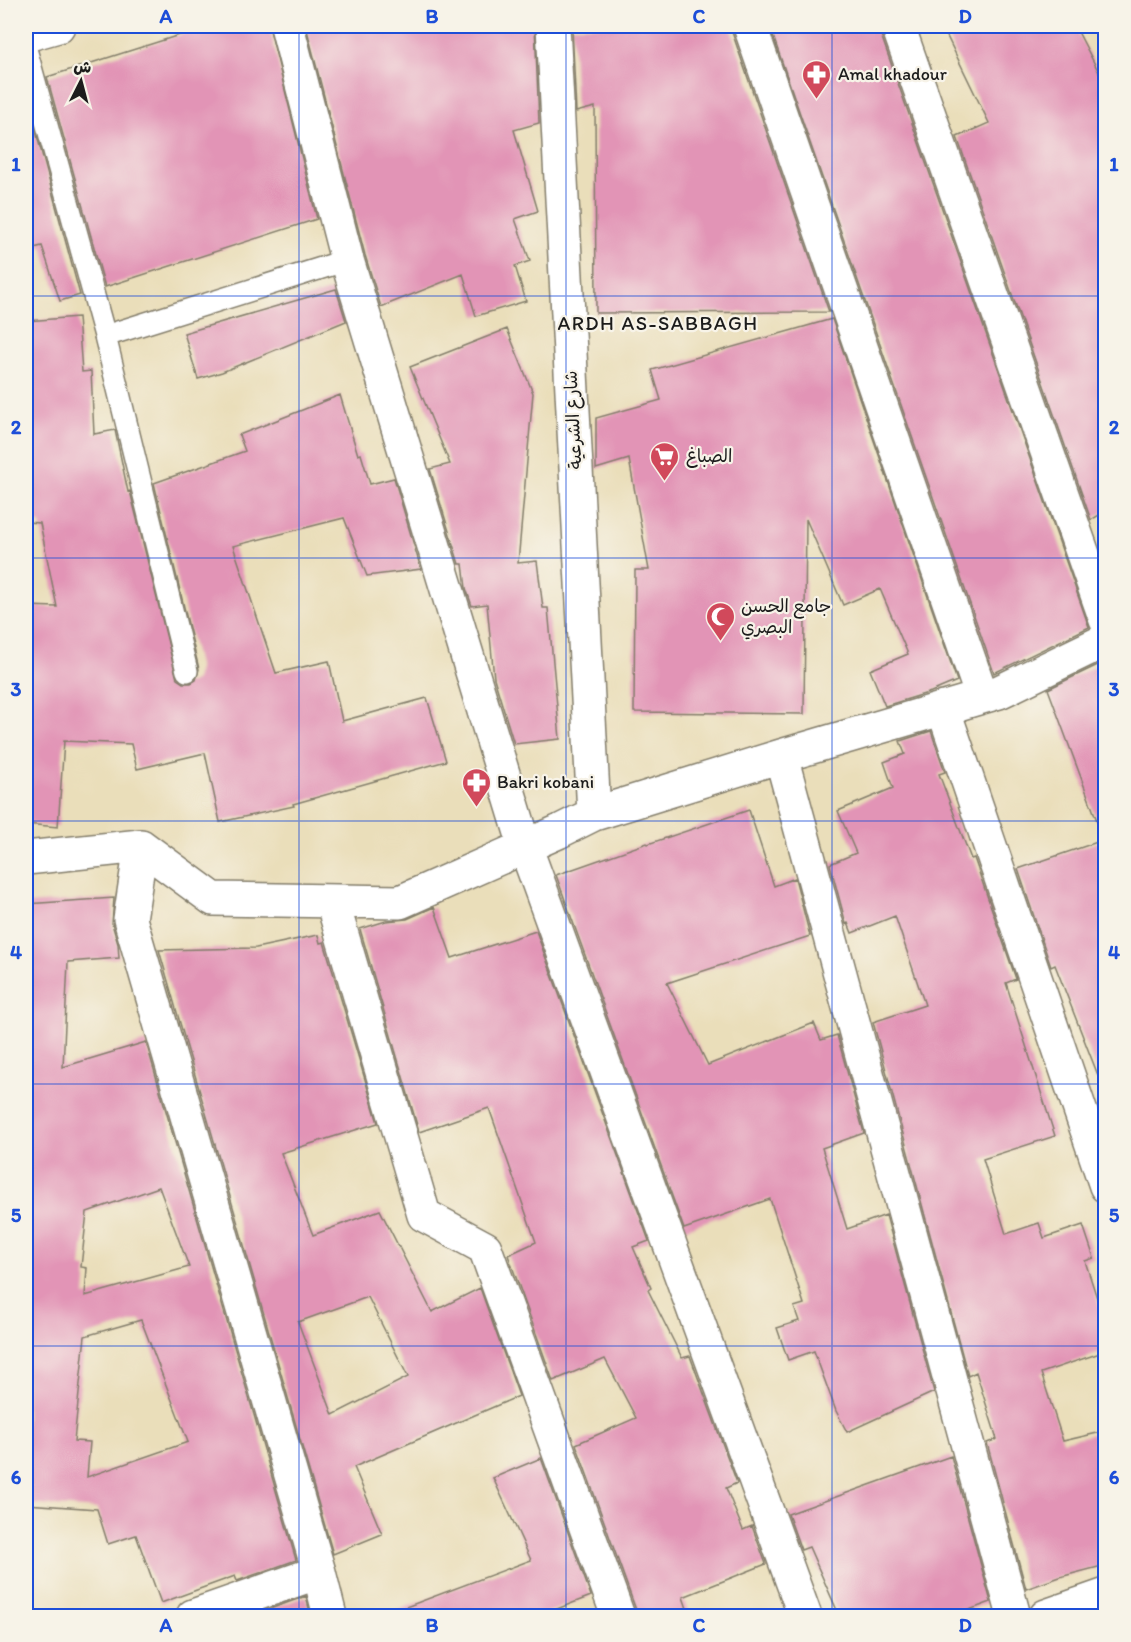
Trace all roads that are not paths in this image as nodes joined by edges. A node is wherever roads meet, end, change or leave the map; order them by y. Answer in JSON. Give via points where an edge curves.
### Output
{"nodes":[{"id":1,"x":58,"y":26,"type":"edge"},
{"id":2,"x":288,"y":26,"type":"edge"},
{"id":3,"x":553,"y":26,"type":"edge"},
{"id":4,"x":750,"y":26,"type":"edge"},
{"id":5,"x":898,"y":26,"type":"edge"},
{"id":6,"x":26,"y":35,"type":"edge"},
{"id":7,"x":26,"y":49,"type":"edge"},
{"id":8,"x":347,"y":260,"type":"junction"},
{"id":9,"x":105,"y":336,"type":"junction"},
{"id":10,"x":1106,"y":620,"type":"edge"},
{"id":11,"x":1106,"y":640,"type":"edge"},
{"id":12,"x":188,"y":671,"type":"dead end"},
{"id":13,"x":982,"y":697,"type":"junction"},
{"id":14,"x":943,"y":708,"type":"junction"},
{"id":15,"x":781,"y":756,"type":"junction"},
{"id":16,"x":594,"y":814,"type":"junction"},
{"id":17,"x":141,"y":846,"type":"junction"},
{"id":18,"x":525,"y":846,"type":"junction"},
{"id":19,"x":26,"y":858,"type":"edge"},
{"id":20,"x":332,"y":901,"type":"junction"},
{"id":21,"x":1106,"y":1185,"type":"edge"},
{"id":22,"x":319,"y":1572,"type":"junction"},
{"id":23,"x":1106,"y":1595,"type":"edge"},
{"id":24,"x":194,"y":1617,"type":"edge"},
{"id":25,"x":330,"y":1617,"type":"edge"},
{"id":26,"x":618,"y":1617,"type":"edge"},
{"id":27,"x":805,"y":1617,"type":"edge"},
{"id":28,"x":1014,"y":1617,"type":"edge"},
{"id":29,"x":1046,"y":1617,"type":"edge"}],
"edges":[{"from":1,"to":6,"type":"street"},
{"from":2,"to":8,"type":"street"},
{"from":3,"to":16,"type":"street","name":"شارع الشرعية"},
{"from":4,"to":13,"type":"street"},
{"from":5,"to":10,"type":"street"},
{"from":7,"to":9,"type":"lane"},
{"from":8,"to":9,"type":"lane"},
{"from":8,"to":18,"type":"street"},
{"from":9,"to":12,"type":"lane"},
{"from":11,"to":13,"type":"street"},
{"from":13,"to":14,"type":"street"},
{"from":14,"to":15,"type":"street"},
{"from":14,"to":21,"type":"street"},
{"from":15,"to":16,"type":"street"},
{"from":15,"to":28,"type":"street"},
{"from":16,"to":18,"type":"street"},
{"from":17,"to":19,"type":"street"},
{"from":17,"to":20,"type":"street","via":[[213,898]]},
{"from":17,"to":22,"type":"street","via":[[129,919]]},
{"from":18,"to":20,"type":"street","via":[[400,902]]},
{"from":18,"to":27,"type":"street"},
{"from":20,"to":26,"type":"street","via":[[424,1215],[485,1248]]},
{"from":22,"to":24,"type":"street"},
{"from":22,"to":25,"type":"street"},
{"from":23,"to":29,"type":"street"}]}
